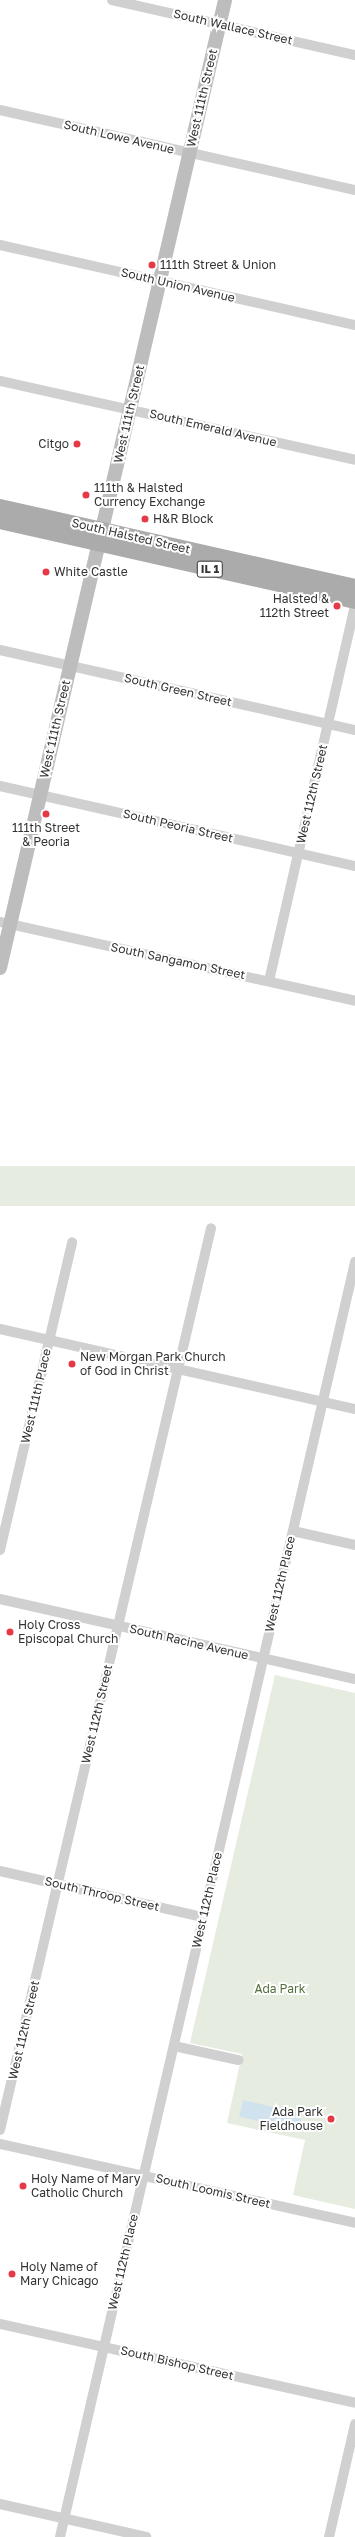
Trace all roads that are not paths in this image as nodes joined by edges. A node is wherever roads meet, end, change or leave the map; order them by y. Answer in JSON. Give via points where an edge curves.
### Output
{"nodes":[{"id":1,"x":112,"y":0,"type":"edge"},
{"id":2,"x":225,"y":0,"type":"edge"},
{"id":3,"x":220,"y":24,"type":"junction"},
{"id":4,"x":355,"y":55,"type":"edge"},
{"id":5,"x":0,"y":110,"type":"edge"},
{"id":6,"x":190,"y":153,"type":"junction"},
{"id":7,"x":355,"y":190,"type":"edge"},
{"id":8,"x":0,"y":245,"type":"edge"},
{"id":9,"x":160,"y":281,"type":"junction"},
{"id":10,"x":355,"y":325,"type":"edge"},
{"id":11,"x":0,"y":380,"type":"edge"},
{"id":12,"x":130,"y":410,"type":"junction"},
{"id":13,"x":355,"y":460,"type":"edge"},
{"id":14,"x":0,"y":507,"type":"edge"},
{"id":15,"x":0,"y":521,"type":"edge"},
{"id":16,"x":100,"y":537,"type":"junction"},
{"id":17,"x":355,"y":587,"type":"edge"},
{"id":18,"x":355,"y":601,"type":"edge"},
{"id":19,"x":355,"y":607,"type":"edge"},
{"id":20,"x":0,"y":650,"type":"edge"},
{"id":21,"x":70,"y":666,"type":"junction"},
{"id":22,"x":328,"y":724,"type":"junction"},
{"id":23,"x":355,"y":730,"type":"edge"},
{"id":24,"x":0,"y":786,"type":"edge"},
{"id":25,"x":40,"y":795,"type":"junction"},
{"id":26,"x":298,"y":853,"type":"junction"},
{"id":27,"x":355,"y":866,"type":"edge"},
{"id":28,"x":5,"y":923,"type":"edge"},
{"id":29,"x":0,"y":968,"type":"edge"},
{"id":30,"x":269,"y":981,"type":"junction"},
{"id":31,"x":355,"y":1001,"type":"edge"},
{"id":32,"x":211,"y":1228,"type":"dead end"},
{"id":33,"x":72,"y":1242,"type":"dead end"},
{"id":34,"x":355,"y":1262,"type":"edge"},
{"id":35,"x":354,"y":1273,"type":"edge"},
{"id":36,"x":0,"y":1329,"type":"edge"},
{"id":37,"x":49,"y":1340,"type":"junction"},
{"id":38,"x":178,"y":1369,"type":"junction"},
{"id":39,"x":323,"y":1401,"type":"junction"},
{"id":40,"x":355,"y":1409,"type":"edge"},
{"id":41,"x":293,"y":1531,"type":"junction"},
{"id":42,"x":355,"y":1544,"type":"edge"},
{"id":43,"x":0,"y":1550,"type":"edge"},
{"id":44,"x":0,"y":1599,"type":"edge"},
{"id":45,"x":118,"y":1626,"type":"junction"},
{"id":46,"x":263,"y":1658,"type":"junction"},
{"id":47,"x":355,"y":1679,"type":"edge"},
{"id":48,"x":0,"y":1872,"type":"edge"},
{"id":49,"x":58,"y":1884,"type":"junction"},
{"id":50,"x":203,"y":1917,"type":"junction"},
{"id":51,"x":174,"y":2046,"type":"junction"},
{"id":52,"x":238,"y":2060,"type":"dead end"},
{"id":53,"x":0,"y":2130,"type":"edge"},
{"id":54,"x":0,"y":2144,"type":"edge"},
{"id":55,"x":143,"y":2176,"type":"junction"},
{"id":56,"x":355,"y":2223,"type":"edge"},
{"id":57,"x":0,"y":2324,"type":"edge"},
{"id":58,"x":104,"y":2347,"type":"junction"},
{"id":59,"x":355,"y":2403,"type":"edge"},
{"id":60,"x":355,"y":2424,"type":"edge"},
{"id":61,"x":0,"y":2504,"type":"edge"},
{"id":62,"x":64,"y":2519,"type":"junction"},
{"id":63,"x":60,"y":2537,"type":"edge"},
{"id":64,"x":146,"y":2537,"type":"edge"},
{"id":65,"x":329,"y":2537,"type":"edge"}],
"edges":[{"from":1,"to":3,"type":"street","name":"South Wallace Street"},
{"from":2,"to":3,"type":"main road","name":"West 111th Street"},
{"from":3,"to":4,"type":"street","name":"South Wallace Street"},
{"from":3,"to":6,"type":"main road","name":"West 111th Street"},
{"from":5,"to":6,"type":"street","name":"South Lowe Avenue"},
{"from":6,"to":7,"type":"street","name":"South Lowe Avenue"},
{"from":6,"to":9,"type":"main road","name":"West 111th Street"},
{"from":8,"to":9,"type":"street","name":"South Union Avenue"},
{"from":9,"to":10,"type":"street","name":"South Union Avenue"},
{"from":9,"to":12,"type":"main road","name":"West 111th Street"},
{"from":11,"to":12,"type":"street","name":"South Emerald Avenue"},
{"from":12,"to":13,"type":"street","name":"South Emerald Avenue"},
{"from":12,"to":16,"type":"main road","name":"West 111th Street"},
{"from":14,"to":16,"type":"main road","name":"South Halsted Street","number":"IL 1"},
{"from":15,"to":16,"type":"main road","name":"South Halsted Street","number":"IL 1"},
{"from":16,"to":17,"type":"main road","name":"South Halsted Street","number":"IL 1"},
{"from":16,"to":18,"type":"main road","name":"South Halsted Street","number":"IL 1"},
{"from":16,"to":21,"type":"main road","name":"West 111th Street"},
{"from":19,"to":22,"type":"street","name":"West 112th Street"},
{"from":20,"to":21,"type":"street","name":"South Green Street"},
{"from":21,"to":22,"type":"street","name":"South Green Street"},
{"from":21,"to":25,"type":"main road","name":"West 111th Street"},
{"from":22,"to":23,"type":"street","name":"South Green Street"},
{"from":22,"to":26,"type":"street","name":"West 112th Street"},
{"from":24,"to":25,"type":"street","name":"South Peoria Street"},
{"from":25,"to":26,"type":"street","name":"South Peoria Street"},
{"from":25,"to":28,"type":"main road","name":"West 111th Street"},
{"from":26,"to":27,"type":"street","name":"South Peoria Street"},
{"from":26,"to":30,"type":"street","name":"West 112th Street"},
{"from":28,"to":29,"type":"main road","name":"West 111th Street"},
{"from":28,"to":30,"type":"street","name":"South Sangamon Street"},
{"from":30,"to":31,"type":"street","name":"South Sangamon Street"},
{"from":32,"to":38,"type":"street","name":"West 112th Street"},
{"from":33,"to":37,"type":"street","name":"West 111th Place"},
{"from":34,"to":35,"type":"street","name":"West 112th Place"},
{"from":35,"to":39,"type":"street","name":"West 112th Place"},
{"from":36,"to":37,"type":"street"},
{"from":37,"to":38,"type":"street"},
{"from":37,"to":43,"type":"street","name":"West 111th Place"},
{"from":38,"to":39,"type":"street"},
{"from":38,"to":45,"type":"street","name":"West 112th Street"},
{"from":39,"to":40,"type":"street"},
{"from":39,"to":41,"type":"street","name":"West 112th Place"},
{"from":41,"to":42,"type":"street"},
{"from":41,"to":46,"type":"street","name":"West 112th Place"},
{"from":44,"to":45,"type":"street","name":"South Racine Avenue"},
{"from":45,"to":46,"type":"street","name":"South Racine Avenue"},
{"from":45,"to":49,"type":"street","name":"West 112th Street"},
{"from":46,"to":47,"type":"street","name":"South Racine Avenue"},
{"from":46,"to":50,"type":"street","name":"West 112th Place"},
{"from":48,"to":49,"type":"street","name":"South Throop Street"},
{"from":49,"to":50,"type":"street","name":"South Throop Street"},
{"from":49,"to":53,"type":"street","name":"West 112th Street"},
{"from":50,"to":51,"type":"street","name":"West 112th Place"},
{"from":51,"to":52,"type":"street"},
{"from":51,"to":55,"type":"street","name":"West 112th Place"},
{"from":54,"to":55,"type":"street","name":"South Loomis Street"},
{"from":55,"to":56,"type":"street","name":"South Loomis Street"},
{"from":55,"to":58,"type":"street","name":"West 112th Place"},
{"from":57,"to":58,"type":"street","name":"South Bishop Street"},
{"from":58,"to":59,"type":"street","name":"South Bishop Street"},
{"from":58,"to":62,"type":"street","name":"West 112th Place"},
{"from":60,"to":65,"type":"street"},
{"from":61,"to":62,"type":"street"},
{"from":62,"to":63,"type":"street","name":"West 112th Place"},
{"from":62,"to":64,"type":"street"}]}
